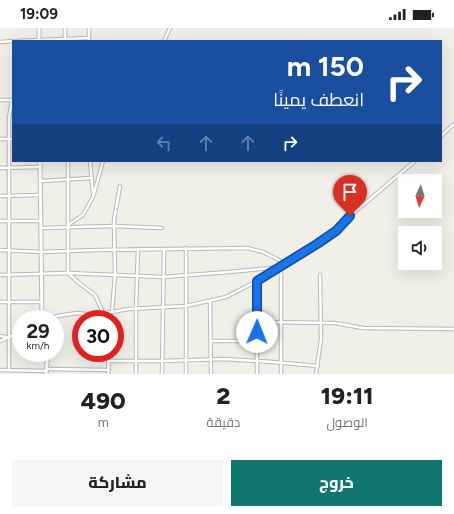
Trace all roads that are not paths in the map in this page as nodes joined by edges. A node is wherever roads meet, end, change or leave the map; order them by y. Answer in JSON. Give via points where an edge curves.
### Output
{"nodes":[{"id":1,"x":39,"y":28,"type":"edge"},
{"id":2,"x":65,"y":28,"type":"edge"},
{"id":3,"x":89,"y":28,"type":"edge"},
{"id":4,"x":170,"y":28,"type":"edge"},
{"id":5,"x":89,"y":39,"type":"edge"},
{"id":6,"x":39,"y":40,"type":"edge"},
{"id":7,"x":65,"y":40,"type":"edge"},
{"id":8,"x":164,"y":40,"type":"edge"},
{"id":9,"x":12,"y":41,"type":"edge"},
{"id":10,"x":0,"y":42,"type":"edge"},
{"id":11,"x":0,"y":100,"type":"edge"},
{"id":12,"x":12,"y":100,"type":"edge"},
{"id":13,"x":11,"y":113,"type":"edge"},
{"id":14,"x":454,"y":124,"type":"edge"},
{"id":15,"x":442,"y":135,"type":"edge"},
{"id":16,"x":0,"y":139,"type":"edge"},
{"id":17,"x":9,"y":139,"type":"junction"},
{"id":18,"x":40,"y":162,"type":"edge"},
{"id":19,"x":68,"y":162,"type":"edge"},
{"id":20,"x":90,"y":162,"type":"edge"},
{"id":21,"x":103,"y":162,"type":"edge"},
{"id":22,"x":415,"y":162,"type":"edge"},
{"id":23,"x":40,"y":167,"type":"junction"},
{"id":24,"x":0,"y":168,"type":"edge"},
{"id":25,"x":9,"y":168,"type":"junction"},
{"id":26,"x":92,"y":178,"type":"junction"},
{"id":27,"x":68,"y":180,"type":"junction"},
{"id":28,"x":40,"y":181,"type":"junction"},
{"id":29,"x":120,"y":186,"type":"dead end"},
{"id":30,"x":9,"y":195,"type":"junction"},
{"id":31,"x":41,"y":195,"type":"junction"},
{"id":32,"x":0,"y":196,"type":"edge"},
{"id":33,"x":93,"y":197,"type":"junction"},
{"id":34,"x":0,"y":221,"type":"edge"},
{"id":35,"x":9,"y":221,"type":"junction"},
{"id":36,"x":41,"y":221,"type":"junction"},
{"id":37,"x":68,"y":226,"type":"junction"},
{"id":38,"x":114,"y":226,"type":"junction"},
{"id":39,"x":41,"y":228,"type":"junction"},
{"id":40,"x":162,"y":228,"type":"dead end"},
{"id":41,"x":186,"y":248,"type":"junction"},
{"id":42,"x":114,"y":249,"type":"junction"},
{"id":43,"x":138,"y":249,"type":"junction"},
{"id":44,"x":164,"y":249,"type":"junction"},
{"id":45,"x":0,"y":250,"type":"edge"},
{"id":46,"x":9,"y":250,"type":"junction"},
{"id":47,"x":68,"y":251,"type":"junction"},
{"id":48,"x":41,"y":252,"type":"junction"},
{"id":49,"x":285,"y":264,"type":"junction"},
{"id":50,"x":281,"y":267,"type":"junction"},
{"id":51,"x":68,"y":273,"type":"junction"},
{"id":52,"x":41,"y":274,"type":"junction"},
{"id":53,"x":0,"y":275,"type":"edge"},
{"id":54,"x":9,"y":275,"type":"junction"},
{"id":55,"x":115,"y":275,"type":"junction"},
{"id":56,"x":186,"y":275,"type":"junction"},
{"id":57,"x":320,"y":275,"type":"dead end"},
{"id":58,"x":137,"y":276,"type":"junction"},
{"id":59,"x":163,"y":277,"type":"junction"},
{"id":60,"x":257,"y":281,"type":"junction"},
{"id":61,"x":210,"y":300,"type":"junction"},
{"id":62,"x":0,"y":302,"type":"edge"},
{"id":63,"x":9,"y":302,"type":"junction"},
{"id":64,"x":42,"y":302,"type":"junction"},
{"id":65,"x":186,"y":306,"type":"junction"},
{"id":66,"x":163,"y":307,"type":"junction"},
{"id":67,"x":136,"y":308,"type":"junction"},
{"id":68,"x":42,"y":310,"type":"edge"},
{"id":69,"x":102,"y":310,"type":"edge"},
{"id":70,"x":112,"y":310,"type":"edge"},
{"id":71,"x":124,"y":310,"type":"edge"},
{"id":72,"x":257,"y":322,"type":"junction"},
{"id":73,"x":281,"y":323,"type":"junction"},
{"id":74,"x":321,"y":323,"type":"junction"},
{"id":75,"x":454,"y":329,"type":"edge"},
{"id":76,"x":12,"y":335,"type":"edge"},
{"id":77,"x":0,"y":336,"type":"edge"},
{"id":78,"x":8,"y":337,"type":"junction"},
{"id":79,"x":0,"y":341,"type":"edge"},
{"id":80,"x":210,"y":341,"type":"junction"},
{"id":81,"x":257,"y":341,"type":"junction"},
{"id":82,"x":211,"y":359,"type":"junction"},
{"id":83,"x":186,"y":360,"type":"junction"},
{"id":84,"x":124,"y":361,"type":"edge"},
{"id":85,"x":136,"y":361,"type":"junction"},
{"id":86,"x":162,"y":361,"type":"junction"},
{"id":87,"x":257,"y":361,"type":"junction"},
{"id":88,"x":109,"y":362,"type":"edge"},
{"id":89,"x":281,"y":363,"type":"junction"},
{"id":90,"x":318,"y":366,"type":"junction"},
{"id":91,"x":0,"y":370,"type":"edge"},
{"id":92,"x":9,"y":370,"type":"junction"},
{"id":93,"x":109,"y":370,"type":"junction"},
{"id":94,"x":47,"y":371,"type":"edge"},
{"id":95,"x":108,"y":374,"type":"edge"},
{"id":96,"x":136,"y":374,"type":"edge"},
{"id":97,"x":162,"y":374,"type":"edge"},
{"id":98,"x":186,"y":374,"type":"edge"},
{"id":99,"x":211,"y":374,"type":"edge"},
{"id":100,"x":257,"y":374,"type":"edge"},
{"id":101,"x":281,"y":374,"type":"edge"},
{"id":102,"x":316,"y":374,"type":"edge"}],
"edges":[{"from":1,"to":6,"type":"street"},
{"from":2,"to":7,"type":"street"},
{"from":3,"to":5,"type":"street"},
{"from":4,"to":8,"type":"street"},
{"from":5,"to":7,"type":"street"},
{"from":6,"to":7,"type":"street"},
{"from":9,"to":10,"type":"street"},
{"from":11,"to":12,"type":"street"},
{"from":12,"to":13,"type":"street"},
{"from":13,"to":17,"type":"street"},
{"from":14,"to":15,"type":"street"},
{"from":16,"to":17,"type":"street"},
{"from":17,"to":25,"type":"street"},
{"from":18,"to":23,"type":"street"},
{"from":19,"to":27,"type":"street"},
{"from":20,"to":26,"type":"street"},
{"from":21,"to":33,"type":"street"},
{"from":22,"to":49,"type":"street","via":[[350,216],[336,231]]},
{"from":23,"to":25,"type":"street"},
{"from":23,"to":28,"type":"street"},
{"from":24,"to":25,"type":"street"},
{"from":25,"to":30,"type":"street"},
{"from":26,"to":27,"type":"street"},
{"from":26,"to":33,"type":"street"},
{"from":27,"to":28,"type":"street"},
{"from":27,"to":37,"type":"street"},
{"from":28,"to":31,"type":"street"},
{"from":29,"to":38,"type":"street"},
{"from":30,"to":31,"type":"street"},
{"from":30,"to":32,"type":"street"},
{"from":30,"to":35,"type":"street"},
{"from":31,"to":36,"type":"street"},
{"from":33,"to":37,"type":"street","via":[[83,215]]},
{"from":34,"to":35,"type":"street"},
{"from":35,"to":36,"type":"street"},
{"from":35,"to":46,"type":"street"},
{"from":36,"to":39,"type":"street"},
{"from":37,"to":38,"type":"street"},
{"from":37,"to":39,"type":"street"},
{"from":37,"to":47,"type":"street"},
{"from":38,"to":40,"type":"street"},
{"from":38,"to":42,"type":"street"},
{"from":39,"to":48,"type":"street"},
{"from":41,"to":44,"type":"street"},
{"from":41,"to":49,"type":"street","via":[[247,248],[263,252]]},
{"from":41,"to":56,"type":"street"},
{"from":42,"to":43,"type":"street"},
{"from":42,"to":47,"type":"street"},
{"from":42,"to":55,"type":"street"},
{"from":43,"to":44,"type":"street"},
{"from":43,"to":58,"type":"street"},
{"from":44,"to":59,"type":"street"},
{"from":45,"to":46,"type":"street"},
{"from":46,"to":48,"type":"street"},
{"from":46,"to":54,"type":"street"},
{"from":47,"to":48,"type":"street"},
{"from":47,"to":51,"type":"street"},
{"from":48,"to":52,"type":"street"},
{"from":49,"to":50,"type":"street"},
{"from":50,"to":56,"type":"street"},
{"from":50,"to":60,"type":"street"},
{"from":50,"to":73,"type":"street"},
{"from":51,"to":52,"type":"street"},
{"from":51,"to":55,"type":"street"},
{"from":51,"to":69,"type":"street","via":[[95,296]]},
{"from":52,"to":54,"type":"street"},
{"from":52,"to":64,"type":"street"},
{"from":53,"to":54,"type":"street"},
{"from":54,"to":63,"type":"street"},
{"from":55,"to":58,"type":"street"},
{"from":55,"to":70,"type":"street"},
{"from":56,"to":59,"type":"street"},
{"from":56,"to":65,"type":"street"},
{"from":57,"to":74,"type":"street"},
{"from":58,"to":59,"type":"street"},
{"from":58,"to":67,"type":"street"},
{"from":59,"to":66,"type":"street"},
{"from":60,"to":61,"type":"street","via":[[226,297]]},
{"from":60,"to":72,"type":"street"},
{"from":61,"to":65,"type":"street"},
{"from":61,"to":80,"type":"street"},
{"from":62,"to":63,"type":"street"},
{"from":63,"to":64,"type":"street"},
{"from":63,"to":78,"type":"street"},
{"from":64,"to":68,"type":"street"},
{"from":65,"to":66,"type":"street"},
{"from":65,"to":83,"type":"street"},
{"from":66,"to":67,"type":"street"},
{"from":66,"to":86,"type":"street"},
{"from":67,"to":71,"type":"street"},
{"from":67,"to":85,"type":"street"},
{"from":72,"to":73,"type":"street"},
{"from":72,"to":81,"type":"street"},
{"from":73,"to":74,"type":"street"},
{"from":73,"to":89,"type":"street"},
{"from":74,"to":75,"type":"street","via":[[363,328]]},
{"from":74,"to":90,"type":"street"},
{"from":76,"to":78,"type":"street"},
{"from":77,"to":78,"type":"street"},
{"from":78,"to":79,"type":"street"},
{"from":78,"to":92,"type":"street"},
{"from":80,"to":81,"type":"street"},
{"from":80,"to":82,"type":"street"},
{"from":81,"to":87,"type":"street"},
{"from":82,"to":83,"type":"street"},
{"from":82,"to":87,"type":"street"},
{"from":82,"to":99,"type":"street"},
{"from":83,"to":86,"type":"street"},
{"from":83,"to":98,"type":"street"},
{"from":84,"to":85,"type":"street"},
{"from":85,"to":86,"type":"street"},
{"from":85,"to":96,"type":"street"},
{"from":86,"to":97,"type":"street"},
{"from":87,"to":89,"type":"street"},
{"from":87,"to":100,"type":"street"},
{"from":88,"to":93,"type":"street"},
{"from":89,"to":90,"type":"street"},
{"from":89,"to":101,"type":"street"},
{"from":90,"to":102,"type":"street"},
{"from":91,"to":92,"type":"street"},
{"from":92,"to":94,"type":"street"},
{"from":93,"to":94,"type":"street"},
{"from":93,"to":95,"type":"street"}]}
